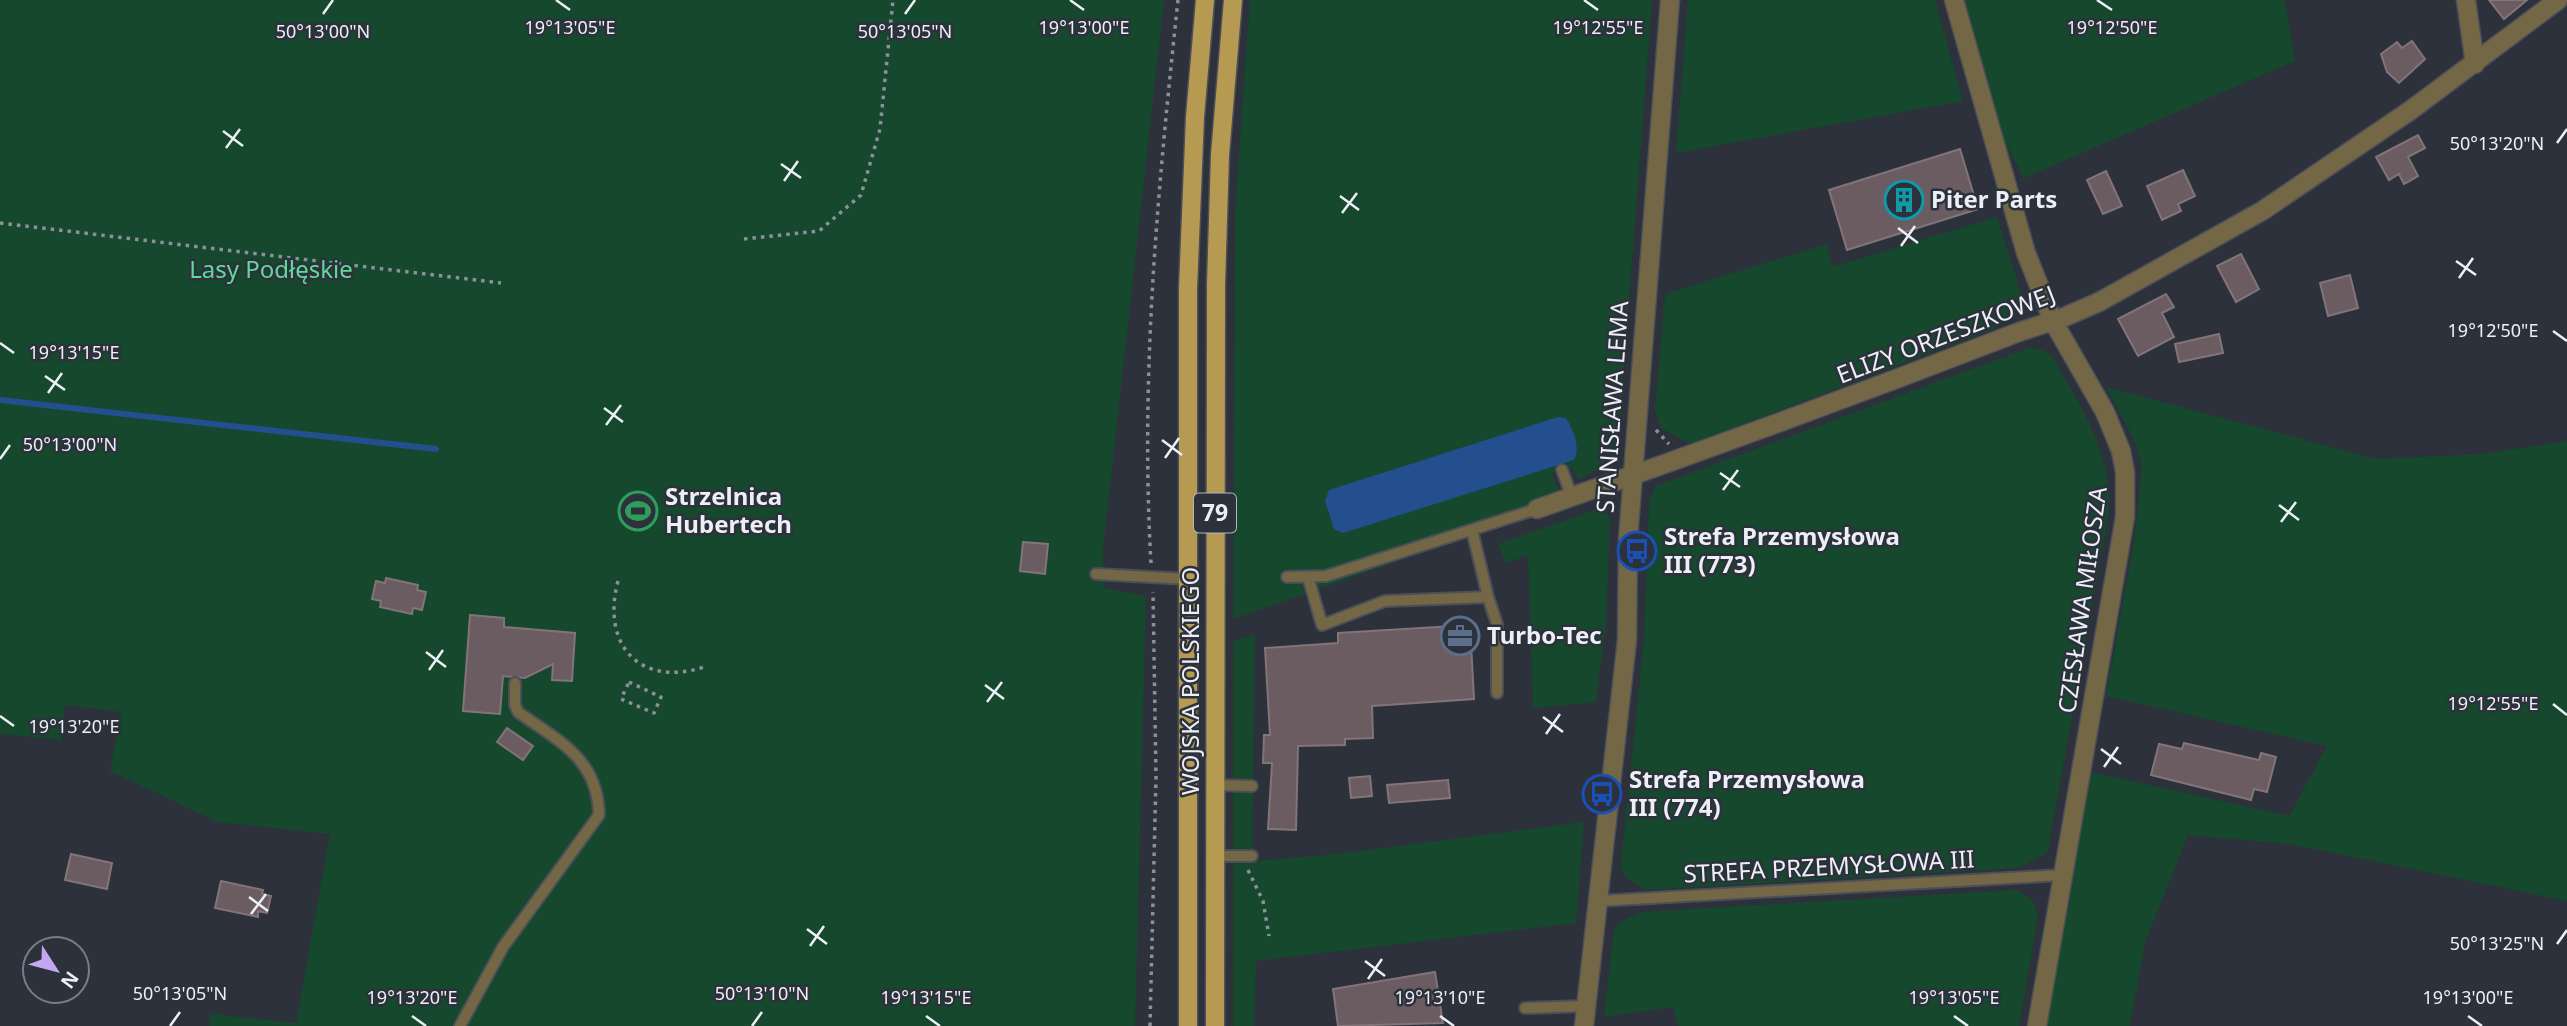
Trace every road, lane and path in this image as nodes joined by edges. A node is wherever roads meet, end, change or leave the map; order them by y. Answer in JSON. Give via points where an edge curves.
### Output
{"nodes":[{"id":1,"x":893,"y":0,"type":"edge"},
{"id":2,"x":1178,"y":0,"type":"edge"},
{"id":3,"x":1205,"y":0,"type":"edge"},
{"id":4,"x":1233,"y":0,"type":"edge"},
{"id":5,"x":1670,"y":0,"type":"edge"},
{"id":6,"x":1954,"y":0,"type":"edge"},
{"id":7,"x":2466,"y":0,"type":"edge"},
{"id":8,"x":2558,"y":0,"type":"edge"},
{"id":9,"x":2474,"y":64,"type":"junction"},
{"id":10,"x":0,"y":223,"type":"edge"},
{"id":11,"x":744,"y":239,"type":"dead end"},
{"id":12,"x":501,"y":283,"type":"dead end"},
{"id":13,"x":2053,"y":321,"type":"junction"},
{"id":14,"x":1562,"y":470,"type":"dead end"},
{"id":15,"x":1632,"y":473,"type":"junction"},
{"id":16,"x":1572,"y":497,"type":"junction"},
{"id":17,"x":1537,"y":509,"type":"joint"},
{"id":18,"x":1472,"y":530,"type":"junction"},
{"id":19,"x":1096,"y":574,"type":"dead end"},
{"id":20,"x":1287,"y":577,"type":"dead end"},
{"id":21,"x":1308,"y":577,"type":"junction"},
{"id":22,"x":1152,"y":578,"type":"junction"},
{"id":23,"x":1188,"y":579,"type":"junction"},
{"id":24,"x":618,"y":580,"type":"dead end"},
{"id":25,"x":1488,"y":597,"type":"junction"},
{"id":26,"x":704,"y":667,"type":"dead end"},
{"id":27,"x":515,"y":683,"type":"dead end"},
{"id":28,"x":1497,"y":693,"type":"dead end"},
{"id":29,"x":654,"y":713,"type":"joint"},
{"id":30,"x":1215,"y":785,"type":"junction"},
{"id":31,"x":1252,"y":786,"type":"dead end"},
{"id":32,"x":1215,"y":856,"type":"junction"},
{"id":33,"x":1246,"y":856,"type":"joint"},
{"id":34,"x":2063,"y":875,"type":"junction"},
{"id":35,"x":1598,"y":901,"type":"junction"},
{"id":36,"x":1269,"y":936,"type":"dead end"},
{"id":37,"x":1586,"y":1006,"type":"junction"},
{"id":38,"x":1525,"y":1008,"type":"dead end"},
{"id":39,"x":460,"y":1026,"type":"edge"},
{"id":40,"x":1150,"y":1026,"type":"edge"},
{"id":41,"x":1188,"y":1026,"type":"edge"},
{"id":42,"x":1215,"y":1026,"type":"edge"},
{"id":43,"x":1584,"y":1026,"type":"edge"},
{"id":44,"x":2037,"y":1026,"type":"edge"}],
"edges":[{"from":1,"to":11,"type":"path","via":[[880,129],[861,195],[819,231]]},
{"from":2,"to":22,"type":"path","via":[[1149,316]]},
{"from":3,"to":23,"type":"main road","name":"WOJSKA POLSKIEGO","number":"79","via":[[1189,239]]},
{"from":4,"to":30,"type":"main road","name":"WOJSKA POLSKIEGO","number":"79","via":[[1220,155],[1216,285]]},
{"from":5,"to":15,"type":"street","name":"STANISŁAWA LEMA"},
{"from":6,"to":13,"type":"street","name":"CZESŁAWA MIŁOSZA","via":[[2015,218]]},
{"from":7,"to":9,"type":"street"},
{"from":8,"to":9,"type":"street","name":"ELIZY ORZESZKOWEJ"},
{"from":9,"to":13,"type":"street","name":"ELIZY ORZESZKOWEJ","via":[[2262,211],[2099,302]]},
{"from":10,"to":12,"type":"path"},
{"from":13,"to":15,"type":"street","name":"ELIZY ORZESZKOWEJ","via":[[1729,443]]},
{"from":13,"to":34,"type":"street","name":"CZESŁAWA MIŁOSZA","via":[[2114,433],[2126,495]]},
{"from":14,"to":16,"type":"lane"},
{"from":15,"to":16,"type":"street","name":"ELIZY ORZESZKOWEJ"},
{"from":15,"to":35,"type":"street","name":"STANISŁAWA LEMA","via":[[1627,640]]},
{"from":16,"to":17,"type":"street","name":"ELIZY ORZESZKOWEJ"},
{"from":17,"to":18,"type":"lane","name":"ELIZY ORZESZKOWEJ"},
{"from":18,"to":21,"type":"lane","name":"ELIZY ORZESZKOWEJ","via":[[1326,576]]},
{"from":18,"to":25,"type":"lane"},
{"from":19,"to":22,"type":"lane"},
{"from":20,"to":21,"type":"lane","name":"ELIZY ORZESZKOWEJ"},
{"from":21,"to":25,"type":"lane","via":[[1322,625],[1385,601]]},
{"from":22,"to":23,"type":"lane"},
{"from":22,"to":40,"type":"path","via":[[1156,763]]},
{"from":23,"to":41,"type":"main road","name":"WOJSKA POLSKIEGO","number":"79"},
{"from":24,"to":26,"type":"path","via":[[612,621],[627,652],[662,673]]},
{"from":25,"to":28,"type":"lane","via":[[1497,624]]},
{"from":27,"to":39,"type":"lane","via":[[518,712],[562,740],[583,763],[599,796],[599,815],[503,947]]},
{"from":29,"to":29,"type":"path","via":[[621,699],[629,682],[661,697]]},
{"from":30,"to":31,"type":"lane"},
{"from":30,"to":32,"type":"main road","name":"WOJSKA POLSKIEGO","number":"79"},
{"from":32,"to":33,"type":"lane"},
{"from":32,"to":42,"type":"main road","name":"WOJSKA POLSKIEGO","number":"79"},
{"from":33,"to":36,"type":"path","via":[[1263,901]]},
{"from":34,"to":35,"type":"lane","name":"STREFA PRZEMYSŁOWA III"},
{"from":34,"to":44,"type":"street","name":"CZESŁAWA MIŁOSZA"},
{"from":35,"to":37,"type":"street","name":"STANISŁAWA LEMA"},
{"from":37,"to":38,"type":"lane"},
{"from":37,"to":43,"type":"street","name":"STANISŁAWA LEMA"}]}
